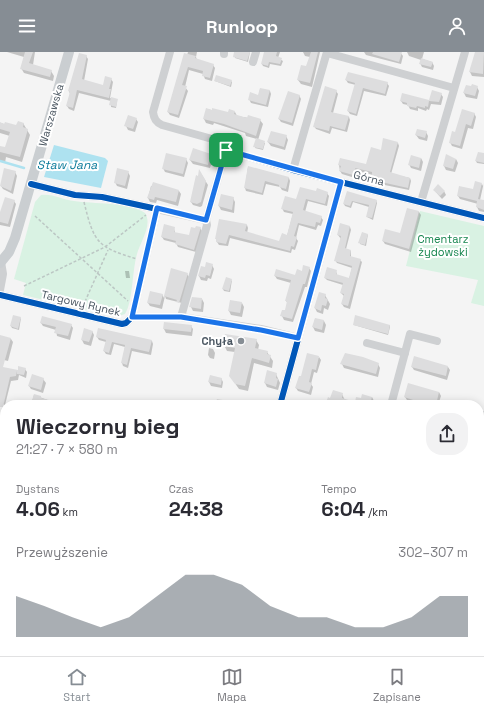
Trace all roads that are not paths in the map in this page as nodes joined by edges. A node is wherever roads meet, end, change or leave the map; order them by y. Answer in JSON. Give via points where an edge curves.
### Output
{"nodes":[{"id":1,"x":69,"y":52,"type":"edge"},
{"id":2,"x":170,"y":52,"type":"edge"},
{"id":3,"x":256,"y":52,"type":"edge"},
{"id":4,"x":327,"y":52,"type":"edge"},
{"id":5,"x":465,"y":52,"type":"edge"},
{"id":6,"x":253,"y":62,"type":"dead end"},
{"id":7,"x":454,"y":88,"type":"junction"},
{"id":8,"x":226,"y":150,"type":"junction"},
{"id":9,"x":293,"y":170,"type":"junction"},
{"id":10,"x":341,"y":182,"type":"junction"},
{"id":11,"x":31,"y":184,"type":"junction"},
{"id":12,"x":421,"y":202,"type":"junction"},
{"id":13,"x":157,"y":208,"type":"junction"},
{"id":14,"x":484,"y":218,"type":"edge"},
{"id":15,"x":206,"y":220,"type":"junction"},
{"id":16,"x":0,"y":262,"type":"edge"},
{"id":17,"x":0,"y":290,"type":"edge"},
{"id":18,"x":0,"y":295,"type":"edge"},
{"id":19,"x":132,"y":317,"type":"junction"},
{"id":20,"x":181,"y":317,"type":"junction"},
{"id":21,"x":298,"y":338,"type":"junction"},
{"id":22,"x":437,"y":341,"type":"dead end"},
{"id":23,"x":367,"y":343,"type":"dead end"},
{"id":24,"x":405,"y":353,"type":"junction"},
{"id":25,"x":281,"y":400,"type":"edge"},
{"id":26,"x":392,"y":400,"type":"edge"}],
"edges":[{"from":1,"to":11,"type":"main road","name":"Warszawska"},
{"from":2,"to":8,"type":"street","via":[[153,112],[157,123],[222,142]]},
{"from":3,"to":6,"type":"street"},
{"from":4,"to":7,"type":"street"},
{"from":4,"to":9,"type":"street"},
{"from":5,"to":7,"type":"street"},
{"from":7,"to":12,"type":"street"},
{"from":8,"to":9,"type":"street","name":"Górna"},
{"from":8,"to":15,"type":"street"},
{"from":9,"to":10,"type":"street","name":"Górna"},
{"from":10,"to":12,"type":"street","name":"Górna"},
{"from":10,"to":21,"type":"street"},
{"from":11,"to":13,"type":"street","via":[[75,195],[102,197]]},
{"from":11,"to":16,"type":"main road","name":"Warszawska","via":[[15,238],[9,252]]},
{"from":12,"to":14,"type":"street","name":"Górna"},
{"from":13,"to":15,"type":"street"},
{"from":13,"to":19,"type":"street","name":"Targowy Rynek"},
{"from":15,"to":20,"type":"street","via":[[207,225]]},
{"from":16,"to":17,"type":"street","name":"Warszawska","via":[[3,274]]},
{"from":18,"to":19,"type":"street","name":"Targowy Rynek","via":[[122,324]]},
{"from":19,"to":20,"type":"street"},
{"from":20,"to":21,"type":"street"},
{"from":21,"to":25,"type":"street"},
{"from":22,"to":24,"type":"street","via":[[410,334]]},
{"from":23,"to":24,"type":"street"},
{"from":24,"to":26,"type":"street"}]}
